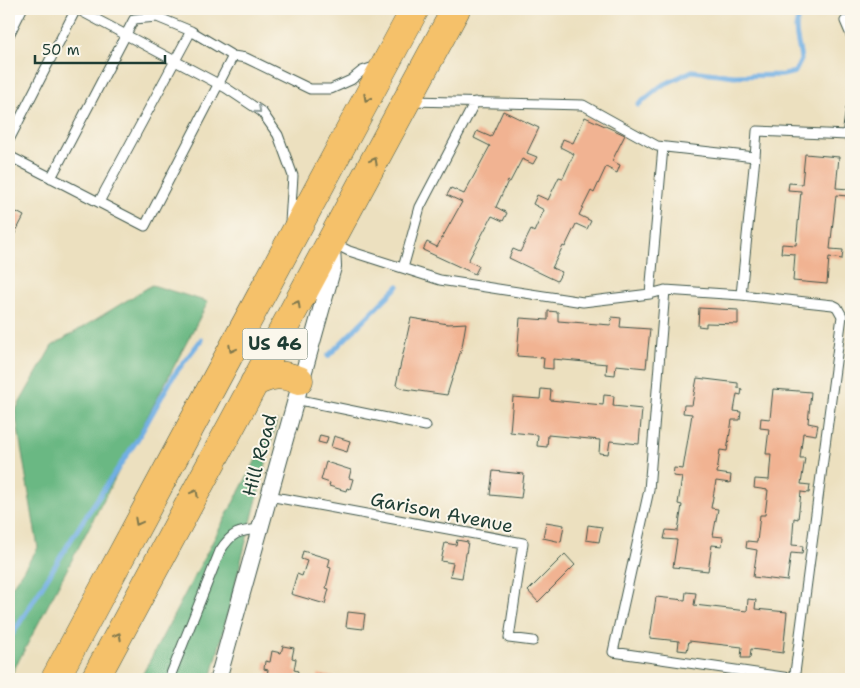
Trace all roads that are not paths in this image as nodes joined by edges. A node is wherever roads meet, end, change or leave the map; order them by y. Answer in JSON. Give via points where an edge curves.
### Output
{"nodes":[{"id":1,"x":22,"y":9,"type":"edge"},
{"id":2,"x":77,"y":9,"type":"edge"},
{"id":3,"x":416,"y":9,"type":"edge"},
{"id":4,"x":456,"y":9,"type":"edge"},
{"id":5,"x":844,"y":21,"type":"dead end"},
{"id":6,"x":191,"y":30,"type":"junction"},
{"id":7,"x":9,"y":35,"type":"edge"},
{"id":8,"x":126,"y":35,"type":"junction"},
{"id":9,"x":851,"y":35,"type":"edge"},
{"id":10,"x":233,"y":56,"type":"junction"},
{"id":11,"x":174,"y":61,"type":"junction"},
{"id":12,"x":386,"y":63,"type":"junction"},
{"id":13,"x":217,"y":83,"type":"junction"},
{"id":14,"x":407,"y":101,"type":"junction"},
{"id":15,"x":475,"y":102,"type":"junction"},
{"id":16,"x":851,"y":108,"type":"edge"},
{"id":17,"x":9,"y":140,"type":"edge"},
{"id":18,"x":663,"y":147,"type":"junction"},
{"id":19,"x":9,"y":156,"type":"edge"},
{"id":20,"x":755,"y":157,"type":"junction"},
{"id":21,"x":51,"y":178,"type":"junction"},
{"id":22,"x":99,"y":202,"type":"junction"},
{"id":23,"x":289,"y":242,"type":"junction"},
{"id":24,"x":331,"y":242,"type":"junction"},
{"id":25,"x":403,"y":268,"type":"junction"},
{"id":26,"x":665,"y":290,"type":"junction"},
{"id":27,"x":650,"y":294,"type":"junction"},
{"id":28,"x":740,"y":296,"type":"junction"},
{"id":29,"x":254,"y":383,"type":"junction"},
{"id":30,"x":297,"y":390,"type":"junction"},
{"id":31,"x":426,"y":426,"type":"dead end"},
{"id":32,"x":269,"y":496,"type":"junction"},
{"id":33,"x":260,"y":529,"type":"junction"},
{"id":34,"x":532,"y":641,"type":"dead end"},
{"id":35,"x":56,"y":679,"type":"edge"},
{"id":36,"x":95,"y":679,"type":"edge"},
{"id":37,"x":169,"y":679,"type":"edge"},
{"id":38,"x":218,"y":679,"type":"edge"}],
"edges":[{"from":1,"to":7,"type":"lane"},
{"from":2,"to":8,"type":"lane"},
{"from":2,"to":17,"type":"lane"},
{"from":3,"to":12,"type":"highway","number":"US 46"},
{"from":4,"to":14,"type":"highway","number":"US 46"},
{"from":5,"to":9,"type":"lane"},
{"from":6,"to":8,"type":"lane","via":[[157,17],[134,19]]},
{"from":6,"to":10,"type":"lane"},
{"from":6,"to":11,"type":"lane"},
{"from":8,"to":11,"type":"lane"},
{"from":8,"to":21,"type":"lane"},
{"from":10,"to":12,"type":"lane","via":[[246,58],[310,89],[331,88],[362,71]]},
{"from":10,"to":13,"type":"lane"},
{"from":11,"to":13,"type":"lane"},
{"from":11,"to":22,"type":"lane"},
{"from":12,"to":23,"type":"highway","number":"US 46","one_way":true},
{"from":13,"to":22,"type":"lane","via":[[145,226]]},
{"from":13,"to":23,"type":"lane","one_way":true,"via":[[262,112],[278,135],[293,176]]},
{"from":14,"to":15,"type":"lane"},
{"from":24,"to":14,"type":"highway","number":"US 46","one_way":true},
{"from":15,"to":18,"type":"lane","via":[[583,105]]},
{"from":15,"to":25,"type":"lane","via":[[420,207]]},
{"from":16,"to":20,"type":"lane","via":[[847,135],[757,132]]},
{"from":18,"to":20,"type":"lane"},
{"from":18,"to":27,"type":"lane"},
{"from":19,"to":21,"type":"lane"},
{"from":20,"to":28,"type":"lane"},
{"from":21,"to":22,"type":"lane"},
{"from":23,"to":35,"type":"highway","number":"US 46","one_way":true},
{"from":24,"to":25,"type":"lane"},
{"from":29,"to":24,"type":"highway","number":"US 46","one_way":true},
{"from":24,"to":30,"type":"street","name":"Hill Road","via":[[333,267]]},
{"from":25,"to":27,"type":"lane","via":[[440,280],[583,302]]},
{"from":26,"to":27,"type":"lane"},
{"from":26,"to":28,"type":"lane"},
{"from":26,"to":28,"type":"lane","via":[[650,490],[613,652],[790,678],[795,673],[842,316],[833,304]]},
{"from":29,"to":30,"type":"highway","via":[[279,374]]},
{"from":36,"to":29,"type":"highway","number":"US 46","one_way":true},
{"from":30,"to":31,"type":"lane"},
{"from":30,"to":32,"type":"street","name":"Hill Road"},
{"from":32,"to":33,"type":"street","name":"Hill Road"},
{"from":32,"to":34,"type":"lane","name":"Garison Avenue","via":[[523,543],[509,638]]},
{"from":33,"to":37,"type":"lane","via":[[237,531],[227,539]]},
{"from":33,"to":38,"type":"street","name":"Hill Road"}]}
